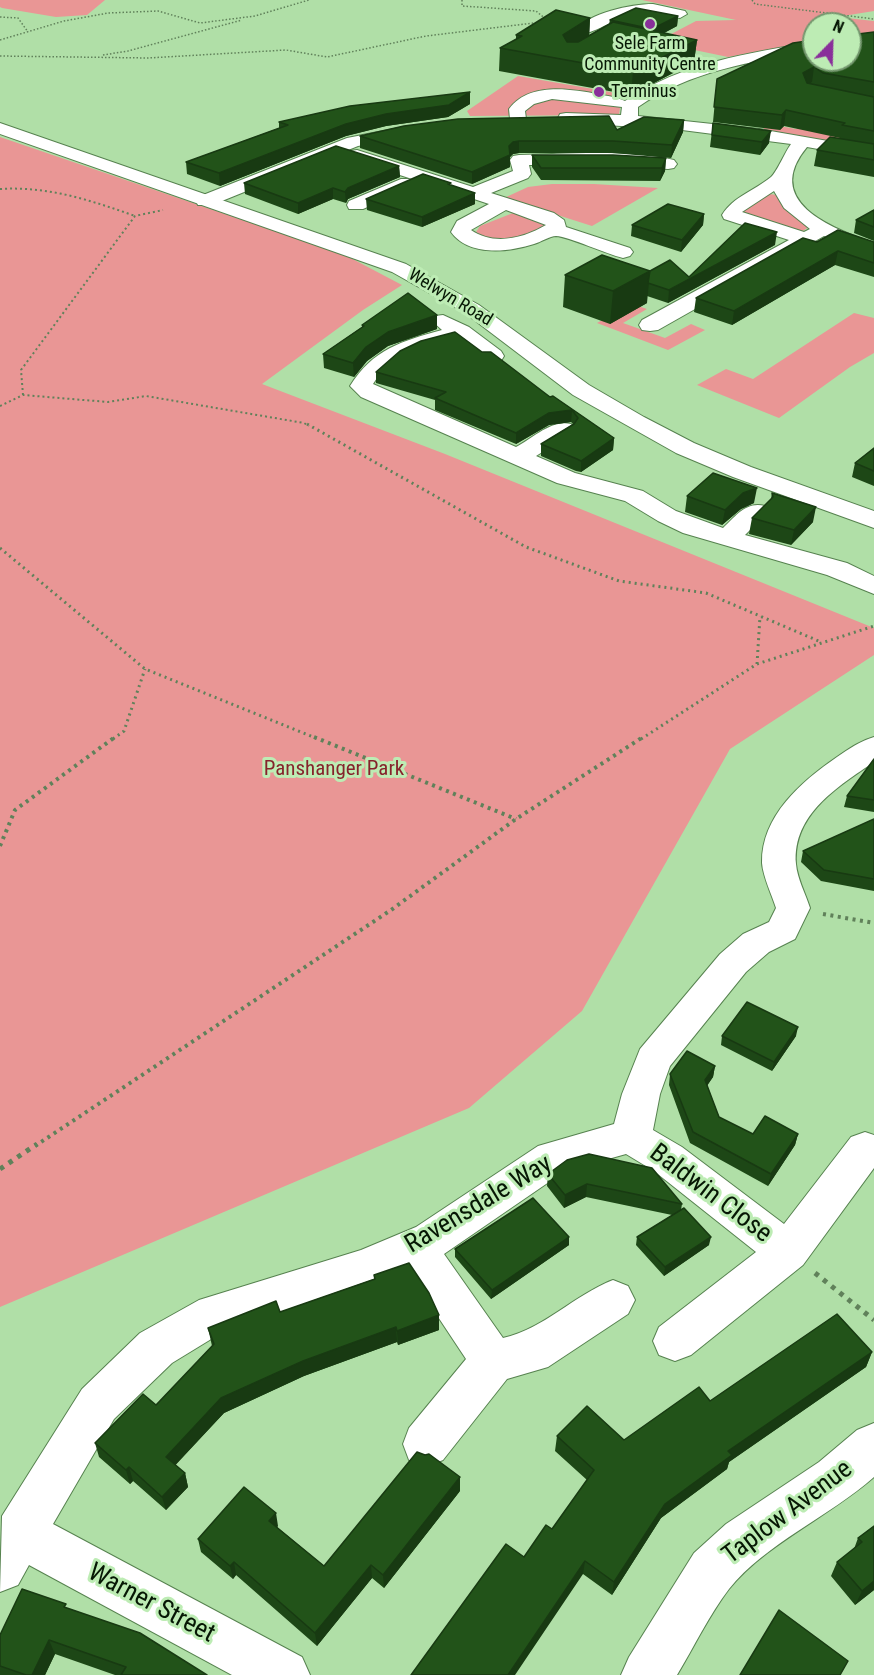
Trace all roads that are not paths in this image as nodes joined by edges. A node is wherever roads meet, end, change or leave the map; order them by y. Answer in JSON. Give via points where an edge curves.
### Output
{"nodes":[{"id":1,"x":680,"y":14,"type":"edge"},
{"id":2,"x":563,"y":27,"type":"edge"},
{"id":3,"x":581,"y":31,"type":"junction"},
{"id":4,"x":601,"y":36,"type":"edge"},
{"id":5,"x":802,"y":49,"type":"edge"},
{"id":6,"x":699,"y":54,"type":"edge"},
{"id":7,"x":730,"y":63,"type":"junction"},
{"id":8,"x":630,"y":112,"type":"junction"},
{"id":9,"x":554,"y":118,"type":"edge"},
{"id":10,"x":499,"y":120,"type":"edge"},
{"id":11,"x":0,"y":128,"type":"edge"},
{"id":12,"x":424,"y":128,"type":"edge"},
{"id":13,"x":802,"y":142,"type":"junction"},
{"id":14,"x":336,"y":148,"type":"junction"},
{"id":15,"x":874,"y":154,"type":"edge"},
{"id":16,"x":668,"y":164,"type":"edge"},
{"id":17,"x":423,"y":176,"type":"junction"},
{"id":18,"x":782,"y":178,"type":"junction"},
{"id":19,"x":474,"y":193,"type":"junction"},
{"id":20,"x":205,"y":201,"type":"junction"},
{"id":21,"x":505,"y":203,"type":"junction"},
{"id":22,"x":356,"y":205,"type":"dead end"},
{"id":23,"x":553,"y":229,"type":"junction"},
{"id":24,"x":823,"y":229,"type":"junction"},
{"id":25,"x":804,"y":238,"type":"junction"},
{"id":26,"x":874,"y":249,"type":"edge"},
{"id":27,"x":623,"y":252,"type":"dead end"},
{"id":28,"x":429,"y":312,"type":"edge"},
{"id":29,"x":650,"y":325,"type":"dead end"},
{"id":30,"x":461,"y":332,"type":"junction"},
{"id":31,"x":493,"y":356,"type":"edge"},
{"id":32,"x":562,"y":429,"type":"edge"},
{"id":33,"x":518,"y":457,"type":"junction"},
{"id":34,"x":756,"y":511,"type":"edge"},
{"id":35,"x":874,"y":520,"type":"edge"},
{"id":36,"x":727,"y":538,"type":"junction"},
{"id":37,"x":874,"y":586,"type":"edge"},
{"id":38,"x":874,"y":747,"type":"edge"},
{"id":39,"x":631,"y":1137,"type":"junction"},
{"id":40,"x":864,"y":1149,"type":"dead end"},
{"id":41,"x":415,"y":1246,"type":"junction"},
{"id":42,"x":788,"y":1252,"type":"junction"},
{"id":43,"x":613,"y":1300,"type":"dead end"},
{"id":44,"x":675,"y":1341,"type":"dead end"},
{"id":45,"x":494,"y":1361,"type":"junction"},
{"id":46,"x":426,"y":1444,"type":"dead end"},
{"id":47,"x":874,"y":1446,"type":"edge"},
{"id":48,"x":9,"y":1550,"type":"edge"},
{"id":49,"x":284,"y":1675,"type":"edge"},
{"id":50,"x":647,"y":1675,"type":"edge"}],
"edges":[{"from":1,"to":3,"type":"street","via":[[639,6]]},
{"from":2,"to":3,"type":"street"},
{"from":3,"to":4,"type":"street"},
{"from":5,"to":7,"type":"street"},
{"from":6,"to":7,"type":"street"},
{"from":7,"to":8,"type":"street","via":[[661,85]]},
{"from":8,"to":9,"type":"street"},
{"from":8,"to":10,"type":"street","via":[[551,93],[533,97],[517,109],[527,119]]},
{"from":8,"to":13,"type":"street"},
{"from":11,"to":20,"type":"street","name":"Welwyn Road"},
{"from":12,"to":14,"type":"street"},
{"from":13,"to":15,"type":"street"},
{"from":13,"to":18,"type":"street"},
{"from":14,"to":17,"type":"street"},
{"from":14,"to":20,"type":"street"},
{"from":16,"to":19,"type":"street","via":[[583,158],[519,160],[522,174]]},
{"from":17,"to":19,"type":"street"},
{"from":17,"to":22,"type":"street"},
{"from":18,"to":24,"type":"street","via":[[782,189],[796,210]]},
{"from":18,"to":25,"type":"street","via":[[736,207],[732,215]]},
{"from":19,"to":21,"type":"street"},
{"from":20,"to":35,"type":"street","name":"Welwyn Road","via":[[399,268],[472,309],[581,390],[685,448]]},
{"from":21,"to":23,"type":"street","via":[[555,220]]},
{"from":21,"to":23,"type":"street","via":[[464,225],[461,232],[503,246],[522,243]]},
{"from":23,"to":27,"type":"street"},
{"from":24,"to":25,"type":"street"},
{"from":24,"to":26,"type":"street"},
{"from":25,"to":29,"type":"street"},
{"from":28,"to":30,"type":"street"},
{"from":30,"to":31,"type":"street"},
{"from":30,"to":33,"type":"street","via":[[408,347],[365,377],[362,386]]},
{"from":32,"to":33,"type":"street"},
{"from":33,"to":36,"type":"street","via":[[566,478],[634,496],[667,516]]},
{"from":34,"to":36,"type":"street"},
{"from":36,"to":37,"type":"street","via":[[837,569]]},
{"from":38,"to":39,"type":"street","via":[[827,779],[801,803],[784,831],[778,864],[793,908],[783,930],[756,943],[733,963],[653,1060]]},
{"from":39,"to":41,"type":"street","name":"Ravensdale Way","via":[[552,1158],[431,1240]]},
{"from":39,"to":42,"type":"street","name":"Baldwin Close","via":[[669,1159]]},
{"from":40,"to":42,"type":"street"},
{"from":41,"to":45,"type":"street"},
{"from":41,"to":48,"type":"street","name":"Ravensdale Way","via":[[366,1267],[214,1314],[156,1348],[98,1404]]},
{"from":42,"to":44,"type":"street"},
{"from":43,"to":45,"type":"street","via":[[532,1352]]},
{"from":45,"to":46,"type":"street"},
{"from":47,"to":50,"type":"street","name":"Taplow Avenue","via":[[836,1479],[743,1541],[712,1571]]},
{"from":48,"to":49,"type":"street","name":"Warner Street"}]}
